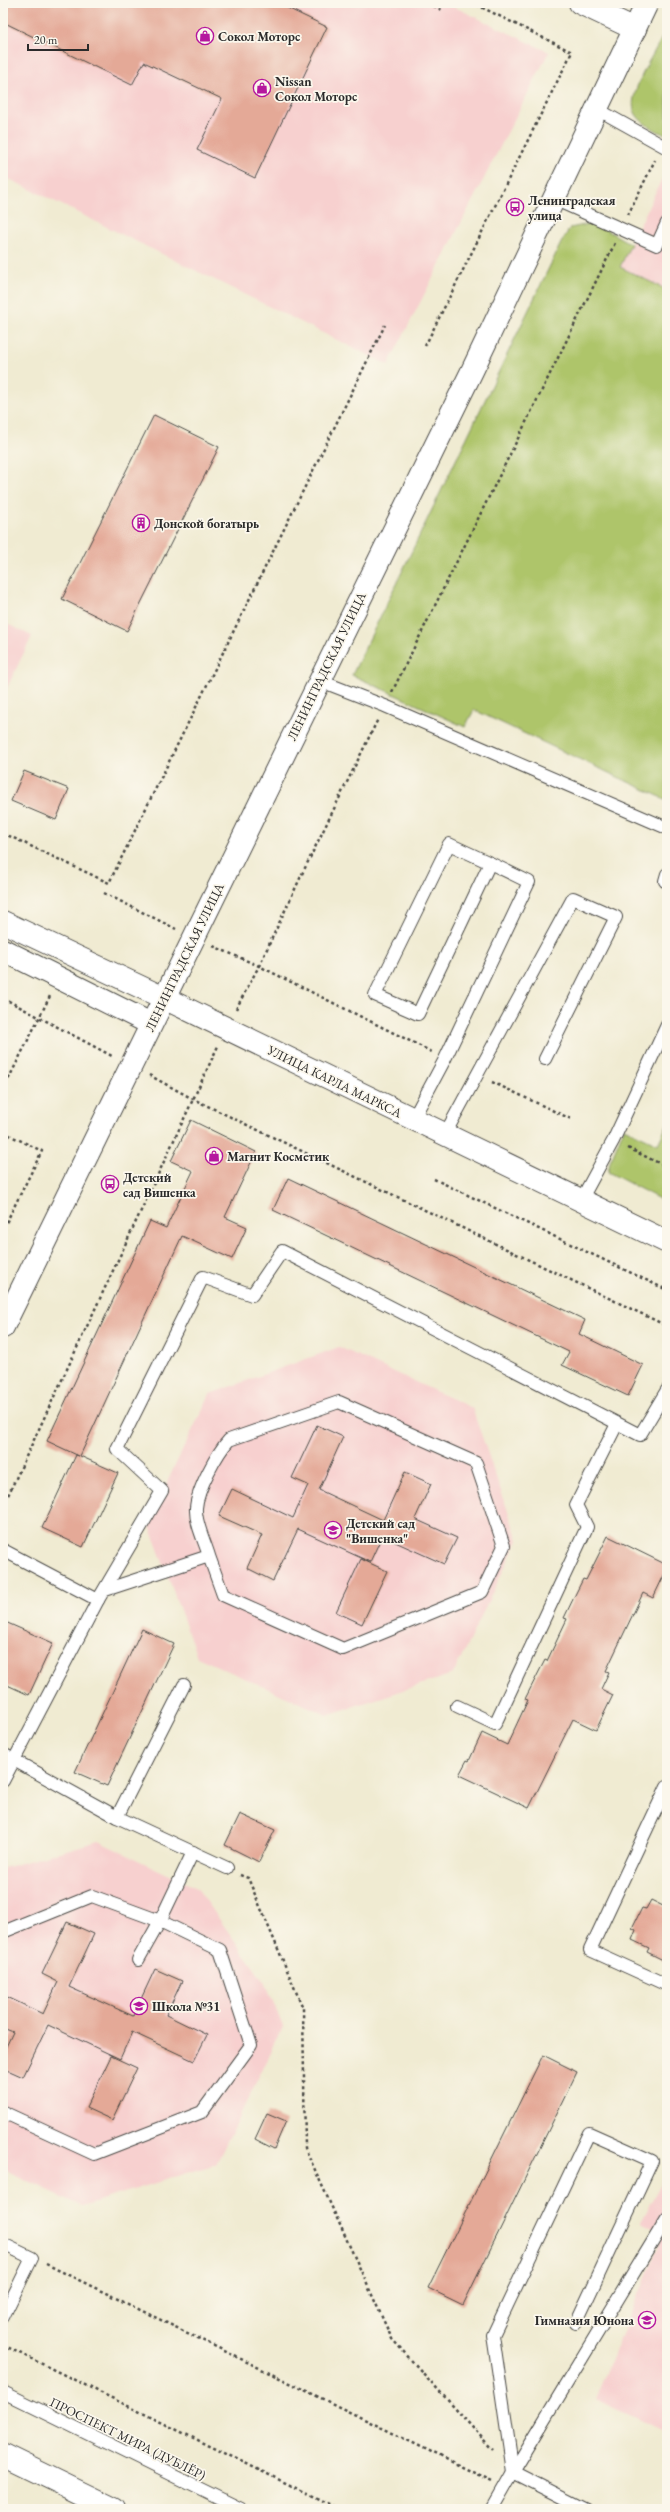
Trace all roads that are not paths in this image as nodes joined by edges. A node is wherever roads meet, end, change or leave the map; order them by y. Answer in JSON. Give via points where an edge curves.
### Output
{"nodes":[{"id":1,"x":580,"y":3,"type":"edge"},
{"id":2,"x":642,"y":3,"type":"edge"},
{"id":3,"x":647,"y":3,"type":"edge"},
{"id":4,"x":633,"y":28,"type":"junction"},
{"id":5,"x":597,"y":109,"type":"junction"},
{"id":6,"x":664,"y":146,"type":"edge"},
{"id":7,"x":554,"y":199,"type":"junction"},
{"id":8,"x":667,"y":223,"type":"edge"},
{"id":9,"x":318,"y":680,"type":"junction"},
{"id":10,"x":667,"y":828,"type":"edge"},
{"id":11,"x":490,"y":863,"type":"junction"},
{"id":12,"x":3,"y":922,"type":"edge"},
{"id":13,"x":192,"y":937,"type":"junction"},
{"id":14,"x":3,"y":950,"type":"edge"},
{"id":15,"x":163,"y":997,"type":"junction"},
{"id":16,"x":150,"y":1024,"type":"junction"},
{"id":17,"x":667,"y":1025,"type":"edge"},
{"id":18,"x":545,"y":1059,"type":"dead end"},
{"id":19,"x":130,"y":1065,"type":"junction"},
{"id":20,"x":413,"y":1119,"type":"junction"},
{"id":21,"x":445,"y":1134,"type":"junction"},
{"id":22,"x":581,"y":1200,"type":"junction"},
{"id":23,"x":667,"y":1242,"type":"edge"},
{"id":24,"x":3,"y":1324,"type":"edge"},
{"id":25,"x":3,"y":1327,"type":"edge"},
{"id":26,"x":667,"y":1390,"type":"edge"},
{"id":27,"x":617,"y":1424,"type":"junction"},
{"id":28,"x":3,"y":1550,"type":"edge"},
{"id":29,"x":208,"y":1556,"type":"junction"},
{"id":30,"x":105,"y":1590,"type":"junction"},
{"id":31,"x":98,"y":1600,"type":"junction"},
{"id":32,"x":184,"y":1685,"type":"dead end"},
{"id":33,"x":457,"y":1706,"type":"dead end"},
{"id":34,"x":3,"y":1754,"type":"edge"},
{"id":35,"x":14,"y":1760,"type":"junction"},
{"id":36,"x":3,"y":1781,"type":"edge"},
{"id":37,"x":667,"y":1786,"type":"edge"},
{"id":38,"x":117,"y":1817,"type":"junction"},
{"id":39,"x":193,"y":1852,"type":"junction"},
{"id":40,"x":227,"y":1868,"type":"road end"},
{"id":41,"x":160,"y":1921,"type":"junction"},
{"id":42,"x":3,"y":1932,"type":"edge"},
{"id":43,"x":138,"y":1960,"type":"dead end"},
{"id":44,"x":667,"y":1985,"type":"edge"},
{"id":45,"x":3,"y":2112,"type":"edge"},
{"id":46,"x":667,"y":2218,"type":"edge"},
{"id":47,"x":3,"y":2244,"type":"edge"},
{"id":48,"x":3,"y":2317,"type":"edge"},
{"id":49,"x":576,"y":2323,"type":"dead end"},
{"id":50,"x":3,"y":2392,"type":"edge"},
{"id":51,"x":3,"y":2455,"type":"edge"},
{"id":52,"x":513,"y":2472,"type":"junction"},
{"id":53,"x":114,"y":2509,"type":"edge"},
{"id":54,"x":241,"y":2509,"type":"edge"},
{"id":55,"x":492,"y":2509,"type":"edge"},
{"id":56,"x":586,"y":2509,"type":"edge"}],
"edges":[{"from":1,"to":4,"type":"street"},
{"from":2,"to":4,"type":"street"},
{"from":3,"to":4,"type":"street","name":"ЛЕНИНГРАДСКАЯ УЛИЦА"},
{"from":4,"to":5,"type":"street","name":"ЛЕНИНГРАДСКАЯ УЛИЦА"},
{"from":4,"to":13,"type":"street"},
{"from":5,"to":6,"type":"lane"},
{"from":5,"to":7,"type":"street","name":"ЛЕНИНГРАДСКАЯ УЛИЦА"},
{"from":7,"to":8,"type":"lane","via":[[657,244]]},
{"from":7,"to":9,"type":"street","name":"ЛЕНИНГРАДСКАЯ УЛИЦА","via":[[472,371]]},
{"from":9,"to":10,"type":"lane","via":[[385,706]]},
{"from":9,"to":13,"type":"street","name":"ЛЕНИНГРАДСКАЯ УЛИЦА"},
{"from":11,"to":11,"type":"lane","via":[[418,1014],[375,995],[449,844]]},
{"from":11,"to":20,"type":"lane","via":[[528,882],[445,1059]]},
{"from":12,"to":15,"type":"street","name":"УЛИЦА КАРЛА МАРКСА"},
{"from":13,"to":15,"type":"street","name":"ЛЕНИНГРАДСКАЯ УЛИЦА"},
{"from":14,"to":16,"type":"street"},
{"from":15,"to":16,"type":"street","name":"ЛЕНИНГРАДСКАЯ УЛИЦА"},
{"from":15,"to":20,"type":"street","name":"УЛИЦА КАРЛА МАРКСА"},
{"from":16,"to":19,"type":"street","name":"ЛЕНИНГРАДСКАЯ УЛИЦА"},
{"from":17,"to":22,"type":"lane","via":[[613,1141]]},
{"from":18,"to":21,"type":"lane","via":[[616,917],[573,898]]},
{"from":19,"to":24,"type":"street"},
{"from":19,"to":25,"type":"street"},
{"from":20,"to":21,"type":"street","name":"УЛИЦА КАРЛА МАРКСА"},
{"from":21,"to":22,"type":"street","name":"УЛИЦА КАРЛА МАРКСА"},
{"from":22,"to":23,"type":"street","name":"УЛИЦА КАРЛА МАРКСА"},
{"from":26,"to":27,"type":"lane","via":[[640,1435]]},
{"from":27,"to":30,"type":"lane","via":[[282,1251],[252,1295],[203,1277],[117,1449],[162,1491]]},
{"from":27,"to":33,"type":"lane","via":[[576,1505],[587,1527],[495,1724]]},
{"from":28,"to":31,"type":"lane"},
{"from":29,"to":29,"type":"lane","via":[[196,1510],[197,1498],[222,1448],[229,1440],[339,1402],[476,1463],[504,1546],[482,1592],[343,1649],[223,1595]]},
{"from":29,"to":30,"type":"lane"},
{"from":30,"to":31,"type":"lane"},
{"from":31,"to":35,"type":"lane"},
{"from":32,"to":38,"type":"lane"},
{"from":34,"to":35,"type":"lane"},
{"from":35,"to":36,"type":"lane"},
{"from":35,"to":38,"type":"lane"},
{"from":37,"to":44,"type":"lane","via":[[590,1950]]},
{"from":38,"to":39,"type":"lane"},
{"from":39,"to":40,"type":"lane"},
{"from":39,"to":41,"type":"lane"},
{"from":41,"to":42,"type":"lane","via":[[92,1896]]},
{"from":41,"to":43,"type":"lane"},
{"from":41,"to":45,"type":"lane","via":[[220,1950],[251,2045],[202,2112],[94,2154]]},
{"from":46,"to":52,"type":"lane"},
{"from":47,"to":48,"type":"lane","via":[[32,2258]]},
{"from":49,"to":52,"type":"lane","via":[[652,2161],[589,2133],[493,2336]]},
{"from":50,"to":54,"type":"lane","name":"ПРОСПЕКТ МИРА (ДУБЛЁР)"},
{"from":51,"to":53,"type":"street"},
{"from":52,"to":55,"type":"lane"},
{"from":52,"to":56,"type":"lane"}]}
